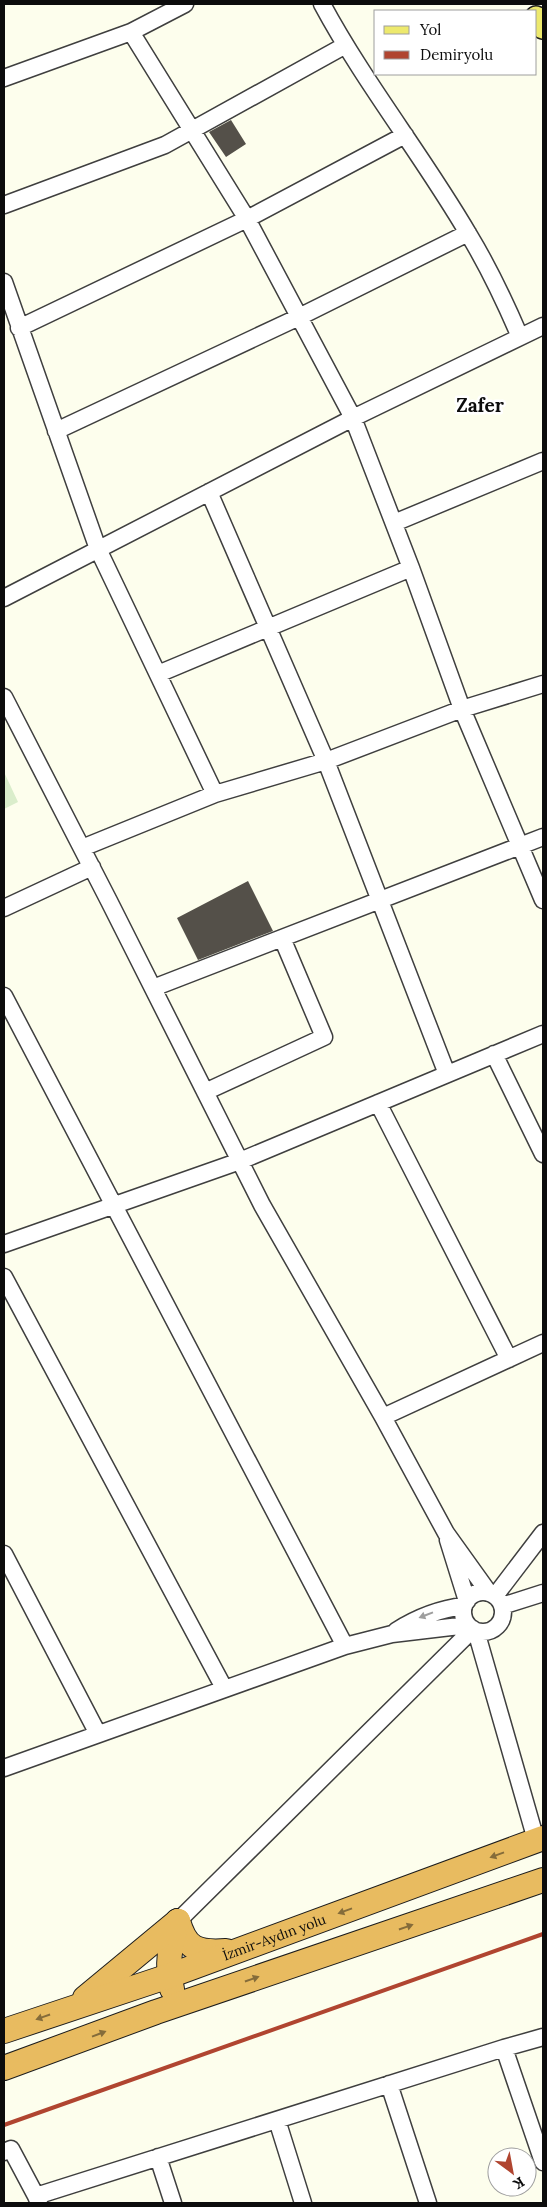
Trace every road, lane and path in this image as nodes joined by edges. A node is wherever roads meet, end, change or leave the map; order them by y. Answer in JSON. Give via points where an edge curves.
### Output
{"nodes":[{"id":1,"x":186,"y":4,"type":"edge"},
{"id":2,"x":322,"y":4,"type":"edge"},
{"id":3,"x":131,"y":32,"type":"junction"},
{"id":4,"x":344,"y":46,"type":"junction"},
{"id":5,"x":4,"y":78,"type":"edge"},
{"id":6,"x":191,"y":130,"type":"junction"},
{"id":7,"x":405,"y":135,"type":"junction"},
{"id":8,"x":4,"y":205,"type":"edge"},
{"id":9,"x":247,"y":219,"type":"junction"},
{"id":10,"x":468,"y":232,"type":"junction"},
{"id":11,"x":4,"y":282,"type":"edge"},
{"id":12,"x":299,"y":316,"type":"junction"},
{"id":13,"x":543,"y":326,"type":"edge"},
{"id":14,"x":18,"y":328,"type":"junction"},
{"id":15,"x":520,"y":337,"type":"junction"},
{"id":16,"x":353,"y":418,"type":"junction"},
{"id":17,"x":56,"y":431,"type":"junction"},
{"id":18,"x":543,"y":461,"type":"edge"},
{"id":19,"x":209,"y":492,"type":"junction"},
{"id":20,"x":394,"y":523,"type":"junction"},
{"id":21,"x":98,"y":550,"type":"junction"},
{"id":22,"x":411,"y":568,"type":"junction"},
{"id":23,"x":4,"y":598,"type":"edge"},
{"id":24,"x":267,"y":628,"type":"junction"},
{"id":25,"x":158,"y":674,"type":"junction"},
{"id":26,"x":543,"y":684,"type":"edge"},
{"id":27,"x":4,"y":697,"type":"edge"},
{"id":28,"x":462,"y":709,"type":"junction"},
{"id":29,"x":326,"y":761,"type":"junction"},
{"id":30,"x":215,"y":794,"type":"junction"},
{"id":31,"x":543,"y":837,"type":"edge"},
{"id":32,"x":520,"y":846,"type":"junction"},
{"id":33,"x":82,"y":848,"type":"junction"},
{"id":34,"x":92,"y":867,"type":"junction"},
{"id":35,"x":380,"y":900,"type":"junction"},
{"id":36,"x":543,"y":900,"type":"edge"},
{"id":37,"x":4,"y":908,"type":"edge"},
{"id":38,"x":282,"y":938,"type":"junction"},
{"id":39,"x":153,"y":988,"type":"junction"},
{"id":40,"x":4,"y":996,"type":"edge"},
{"id":41,"x":543,"y":1034,"type":"edge"},
{"id":42,"x":494,"y":1054,"type":"junction"},
{"id":43,"x":447,"y":1074,"type":"junction"},
{"id":44,"x":205,"y":1092,"type":"junction"},
{"id":45,"x":378,"y":1103,"type":"junction"},
{"id":46,"x":543,"y":1154,"type":"edge"},
{"id":47,"x":240,"y":1161,"type":"junction"},
{"id":48,"x":114,"y":1205,"type":"junction"},
{"id":49,"x":4,"y":1244,"type":"edge"},
{"id":50,"x":4,"y":1277,"type":"edge"},
{"id":51,"x":543,"y":1343,"type":"edge"},
{"id":52,"x":509,"y":1359,"type":"junction"},
{"id":53,"x":383,"y":1417,"type":"junction"},
{"id":54,"x":543,"y":1532,"type":"edge"},
{"id":55,"x":446,"y":1533,"type":"junction"},
{"id":56,"x":4,"y":1554,"type":"edge"},
{"id":57,"x":543,"y":1593,"type":"edge"},
{"id":58,"x":495,"y":1598,"type":"junction"},
{"id":59,"x":465,"y":1604,"type":"junction"},
{"id":60,"x":472,"y":1628,"type":"junction"},
{"id":61,"x":392,"y":1634,"type":"junction"},
{"id":62,"x":345,"y":1646,"type":"junction"},
{"id":63,"x":224,"y":1688,"type":"junction"},
{"id":64,"x":98,"y":1734,"type":"junction"},
{"id":65,"x":4,"y":1768,"type":"edge"},
{"id":66,"x":540,"y":1839,"type":"edge"},
{"id":67,"x":543,"y":1880,"type":"edge"},
{"id":68,"x":178,"y":1920,"type":"junction"},
{"id":69,"x":144,"y":1949,"type":"junction"},
{"id":70,"x":240,"y":1950,"type":"junction"},
{"id":71,"x":159,"y":1979,"type":"junction"},
{"id":72,"x":75,"y":2006,"type":"junction"},
{"id":73,"x":166,"y":2008,"type":"junction"},
{"id":74,"x":4,"y":2032,"type":"edge"},
{"id":75,"x":543,"y":2037,"type":"edge"},
{"id":76,"x":504,"y":2048,"type":"junction"},
{"id":77,"x":4,"y":2068,"type":"edge"},
{"id":78,"x":389,"y":2084,"type":"junction"},
{"id":79,"x":277,"y":2120,"type":"junction"},
{"id":80,"x":539,"y":2133,"type":"edge"},
{"id":81,"x":4,"y":2152,"type":"edge"},
{"id":82,"x":158,"y":2158,"type":"junction"},
{"id":83,"x":543,"y":2162,"type":"edge"},
{"id":84,"x":38,"y":2200,"type":"edge"},
{"id":85,"x":173,"y":2203,"type":"edge"},
{"id":86,"x":303,"y":2203,"type":"edge"},
{"id":87,"x":428,"y":2203,"type":"edge"}],
"edges":[{"from":1,"to":3,"type":"street"},
{"from":2,"to":4,"type":"street"},
{"from":3,"to":5,"type":"street"},
{"from":3,"to":6,"type":"street"},
{"from":4,"to":6,"type":"street"},
{"from":4,"to":7,"type":"street"},
{"from":6,"to":8,"type":"street","via":[[149,152]]},
{"from":6,"to":9,"type":"street"},
{"from":7,"to":9,"type":"street"},
{"from":7,"to":10,"type":"street"},
{"from":9,"to":12,"type":"street"},
{"from":9,"to":14,"type":"street"},
{"from":10,"to":12,"type":"street"},
{"from":10,"to":15,"type":"street"},
{"from":11,"to":14,"type":"street"},
{"from":12,"to":16,"type":"street"},
{"from":12,"to":17,"type":"street"},
{"from":13,"to":15,"type":"street"},
{"from":14,"to":17,"type":"street"},
{"from":15,"to":16,"type":"street"},
{"from":16,"to":19,"type":"street"},
{"from":16,"to":20,"type":"street"},
{"from":17,"to":21,"type":"street"},
{"from":18,"to":20,"type":"street"},
{"from":19,"to":21,"type":"street"},
{"from":19,"to":24,"type":"street"},
{"from":20,"to":22,"type":"street"},
{"from":21,"to":23,"type":"street"},
{"from":21,"to":25,"type":"street"},
{"from":22,"to":24,"type":"street"},
{"from":22,"to":28,"type":"street"},
{"from":24,"to":25,"type":"street"},
{"from":24,"to":29,"type":"street"},
{"from":25,"to":30,"type":"street"},
{"from":26,"to":28,"type":"street"},
{"from":27,"to":33,"type":"street"},
{"from":28,"to":29,"type":"street"},
{"from":28,"to":32,"type":"street"},
{"from":29,"to":30,"type":"street"},
{"from":29,"to":35,"type":"street"},
{"from":30,"to":33,"type":"street"},
{"from":31,"to":32,"type":"street"},
{"from":32,"to":35,"type":"street"},
{"from":32,"to":36,"type":"street"},
{"from":33,"to":34,"type":"street"},
{"from":34,"to":37,"type":"street"},
{"from":34,"to":39,"type":"street"},
{"from":35,"to":38,"type":"street"},
{"from":35,"to":43,"type":"street"},
{"from":38,"to":39,"type":"street"},
{"from":38,"to":44,"type":"street","via":[[324,1037]]},
{"from":39,"to":44,"type":"street"},
{"from":40,"to":48,"type":"street"},
{"from":41,"to":42,"type":"street"},
{"from":42,"to":43,"type":"street"},
{"from":42,"to":46,"type":"street"},
{"from":43,"to":45,"type":"street"},
{"from":44,"to":47,"type":"street"},
{"from":45,"to":47,"type":"street"},
{"from":45,"to":52,"type":"street"},
{"from":47,"to":48,"type":"street"},
{"from":47,"to":53,"type":"street"},
{"from":48,"to":49,"type":"street"},
{"from":48,"to":62,"type":"street"},
{"from":50,"to":63,"type":"street"},
{"from":51,"to":52,"type":"street"},
{"from":52,"to":53,"type":"street"},
{"from":53,"to":55,"type":"street"},
{"from":54,"to":58,"type":"street"},
{"from":55,"to":58,"type":"street"},
{"from":55,"to":59,"type":"street"},
{"from":56,"to":64,"type":"street"},
{"from":57,"to":58,"type":"street"},
{"from":58,"to":59,"type":"street","via":[[477,1593]]},
{"from":58,"to":60,"type":"street","via":[[501,1621],[491,1631]]},
{"from":59,"to":60,"type":"street","via":[[464,1619]]},
{"from":59,"to":61,"type":"street","one_way":true,"via":[[414,1620]]},
{"from":60,"to":61,"type":"street"},
{"from":60,"to":66,"type":"street"},
{"from":60,"to":68,"type":"street"},
{"from":61,"to":62,"type":"street"},
{"from":62,"to":63,"type":"street"},
{"from":63,"to":64,"type":"street"},
{"from":64,"to":65,"type":"street"},
{"from":66,"to":70,"type":"highway","name":"İzmir-Aydın yolu","one_way":true},
{"from":73,"to":67,"type":"highway","one_way":true},
{"from":68,"to":69,"type":"highway"},
{"from":68,"to":70,"type":"highway","via":[[192,1947],[208,1952]]},
{"from":68,"to":71,"type":"highway","via":[[168,1963]]},
{"from":69,"to":71,"type":"highway"},
{"from":69,"to":72,"type":"highway"},
{"from":70,"to":71,"type":"highway","name":"İzmir-Aydın yolu"},
{"from":71,"to":72,"type":"highway","name":"İzmir-Aydın yolu"},
{"from":71,"to":73,"type":"highway"},
{"from":72,"to":74,"type":"highway","name":"İzmir-Aydın yolu","one_way":true},
{"from":77,"to":73,"type":"highway","one_way":true},
{"from":75,"to":76,"type":"street"},
{"from":76,"to":78,"type":"street"},
{"from":76,"to":80,"type":"street"},
{"from":78,"to":79,"type":"street"},
{"from":78,"to":87,"type":"street"},
{"from":79,"to":82,"type":"street"},
{"from":79,"to":86,"type":"street"},
{"from":80,"to":83,"type":"street"},
{"from":81,"to":84,"type":"street","via":[[11,2149]]},
{"from":82,"to":84,"type":"street"},
{"from":82,"to":85,"type":"street"}]}
